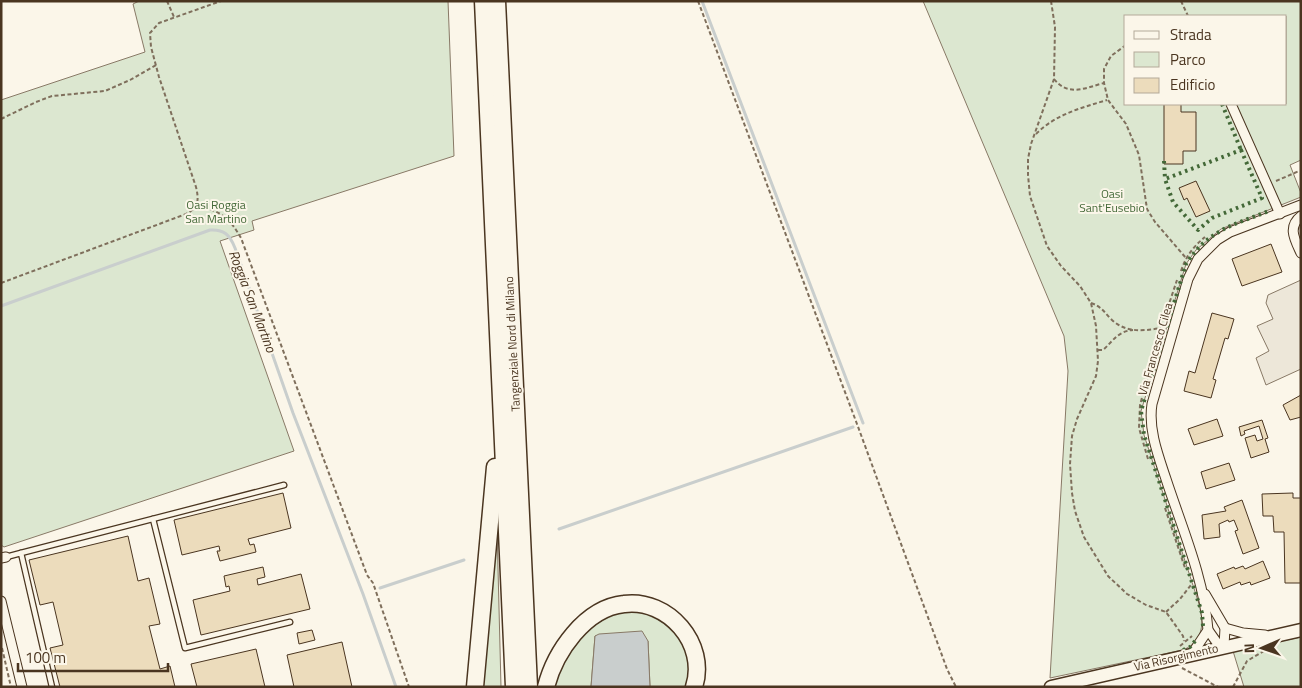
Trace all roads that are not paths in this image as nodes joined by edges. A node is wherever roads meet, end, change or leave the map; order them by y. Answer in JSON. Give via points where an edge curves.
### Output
{"nodes":[{"id":1,"x":483,"y":1,"type":"edge"},
{"id":2,"x":497,"y":1,"type":"edge"},
{"id":3,"x":1231,"y":105,"type":"edge"},
{"id":4,"x":1301,"y":205,"type":"edge"},
{"id":5,"x":492,"y":212,"type":"junction"},
{"id":6,"x":1280,"y":214,"type":"junction"},
{"id":7,"x":1301,"y":216,"type":"edge"},
{"id":8,"x":1301,"y":253,"type":"edge"},
{"id":9,"x":284,"y":485,"type":"dead end"},
{"id":10,"x":153,"y":519,"type":"junction"},
{"id":11,"x":21,"y":553,"type":"junction"},
{"id":12,"x":4,"y":558,"type":"edge"},
{"id":13,"x":1202,"y":590,"type":"junction"},
{"id":14,"x":1,"y":601,"type":"edge"},
{"id":15,"x":290,"y":622,"type":"dead end"},
{"id":16,"x":1225,"y":628,"type":"junction"},
{"id":17,"x":1208,"y":630,"type":"junction"},
{"id":18,"x":1301,"y":630,"type":"edge"},
{"id":19,"x":1275,"y":635,"type":"junction"},
{"id":20,"x":1222,"y":647,"type":"junction"},
{"id":21,"x":1192,"y":654,"type":"junction"},
{"id":22,"x":22,"y":687,"type":"edge"},
{"id":23,"x":52,"y":687,"type":"edge"},
{"id":24,"x":475,"y":687,"type":"edge"},
{"id":25,"x":514,"y":687,"type":"edge"},
{"id":26,"x":528,"y":687,"type":"edge"},
{"id":27,"x":546,"y":687,"type":"edge"},
{"id":28,"x":694,"y":687,"type":"edge"},
{"id":29,"x":1051,"y":687,"type":"edge"}],
"edges":[{"from":1,"to":5,"type":"highway","name":"Tangenziale Nord di Milano"},
{"from":2,"to":26,"type":"highway","name":"Tangenziale Nord di Milano"},
{"from":3,"to":6,"type":"street"},
{"from":4,"to":6,"type":"street","name":"Via Francesco Cilea"},
{"from":5,"to":24,"type":"highway","via":[[488,285],[495,462]]},
{"from":5,"to":25,"type":"highway","name":"Tangenziale Nord di Milano"},
{"from":6,"to":13,"type":"street","name":"Via Francesco Cilea","via":[[1230,232],[1198,259],[1188,279],[1152,404],[1153,434]]},
{"from":7,"to":8,"type":"street","via":[[1294,223],[1293,234]]},
{"from":9,"to":10,"type":"lane"},
{"from":10,"to":11,"type":"lane"},
{"from":10,"to":15,"type":"lane","via":[[186,648]]},
{"from":11,"to":12,"type":"lane"},
{"from":11,"to":23,"type":"lane"},
{"from":13,"to":16,"type":"street","name":"Via Francesco Cilea"},
{"from":13,"to":17,"type":"street","name":"Via Francesco Cilea"},
{"from":14,"to":22,"type":"street"},
{"from":16,"to":19,"type":"street"},
{"from":16,"to":20,"type":"street"},
{"from":17,"to":20,"type":"street","name":"Via Francesco Cilea"},
{"from":17,"to":21,"type":"street"},
{"from":18,"to":19,"type":"street","name":"Via Risorgimento"},
{"from":19,"to":20,"type":"street","name":"Via Risorgimento"},
{"from":20,"to":21,"type":"street","name":"Via Risorgimento"},
{"from":21,"to":29,"type":"street","name":"Via Risorgimento"},
{"from":27,"to":28,"type":"highway","via":[[558,656],[581,626],[612,607],[632,603],[665,613],[684,631],[695,658]]}]}
